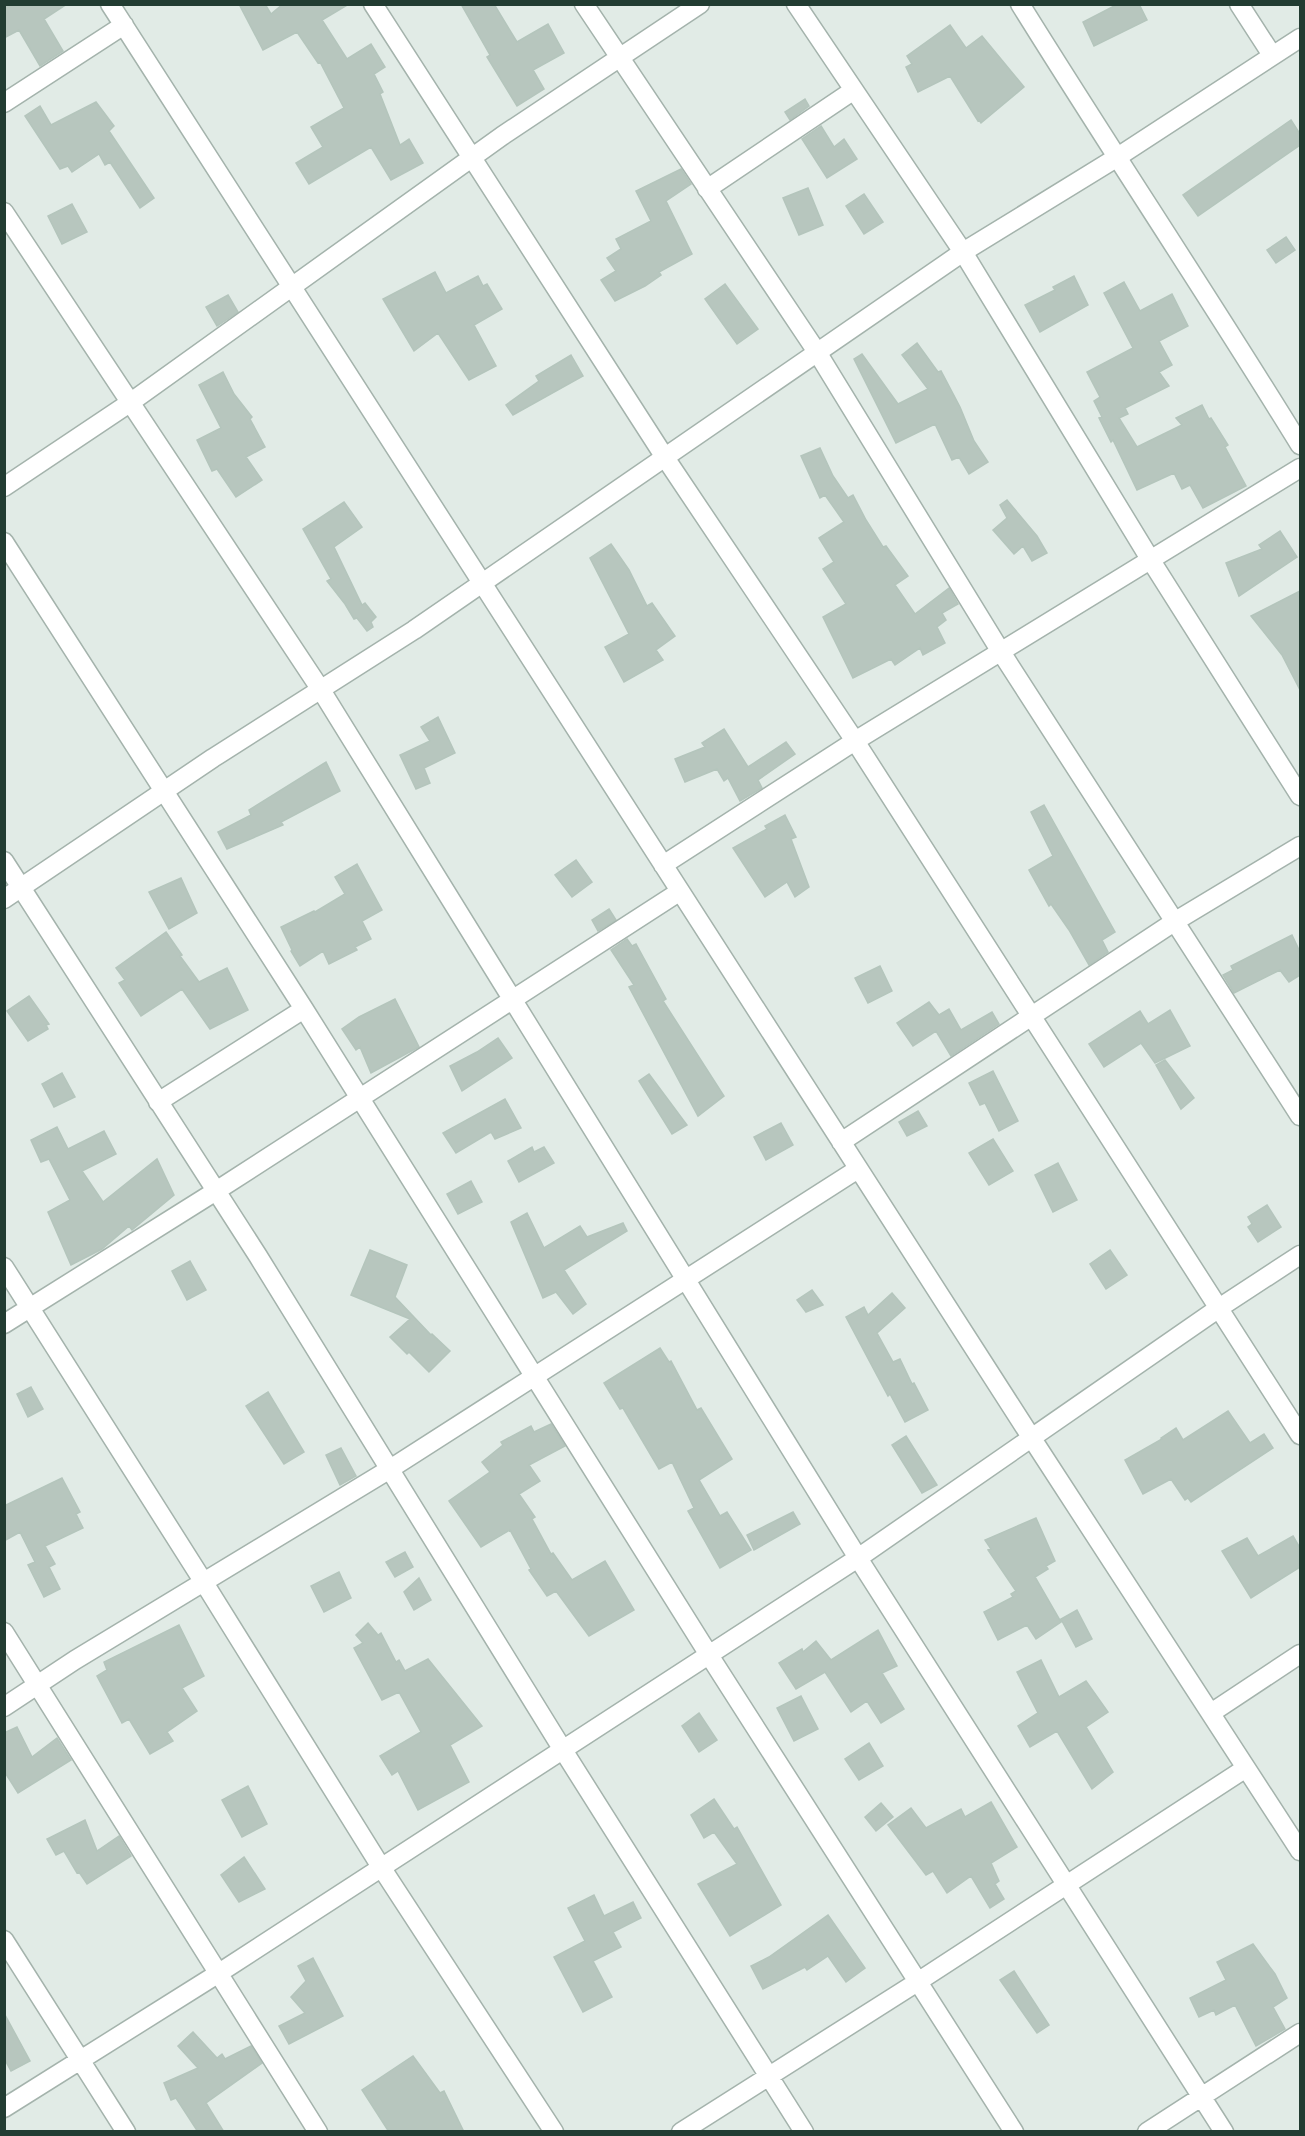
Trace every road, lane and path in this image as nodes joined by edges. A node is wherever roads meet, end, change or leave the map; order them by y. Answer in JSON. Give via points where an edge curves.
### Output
{"nodes":[{"id":1,"x":110,"y":4,"type":"edge"},
{"id":2,"x":373,"y":4,"type":"edge"},
{"id":3,"x":584,"y":4,"type":"edge"},
{"id":4,"x":700,"y":4,"type":"edge"},
{"id":5,"x":796,"y":4,"type":"edge"},
{"id":6,"x":1020,"y":4,"type":"edge"},
{"id":7,"x":1239,"y":4,"type":"edge"},
{"id":8,"x":124,"y":25,"type":"junction"},
{"id":9,"x":1300,"y":38,"type":"edge"},
{"id":10,"x":1272,"y":56,"type":"junction"},
{"id":11,"x":620,"y":59,"type":"junction"},
{"id":12,"x":854,"y":90,"type":"junction"},
{"id":13,"x":4,"y":104,"type":"edge"},
{"id":14,"x":1116,"y":158,"type":"junction"},
{"id":15,"x":471,"y":159,"type":"junction"},
{"id":16,"x":707,"y":189,"type":"junction"},
{"id":17,"x":4,"y":212,"type":"edge"},
{"id":18,"x":963,"y":252,"type":"junction"},
{"id":19,"x":292,"y":286,"type":"junction"},
{"id":20,"x":817,"y":352,"type":"junction"},
{"id":21,"x":131,"y":402,"type":"junction"},
{"id":22,"x":1300,"y":445,"type":"edge"},
{"id":23,"x":664,"y":456,"type":"junction"},
{"id":24,"x":1300,"y":468,"type":"edge"},
{"id":25,"x":4,"y":487,"type":"edge"},
{"id":26,"x":4,"y":542,"type":"edge"},
{"id":27,"x":1150,"y":559,"type":"junction"},
{"id":28,"x":481,"y":584,"type":"junction"},
{"id":29,"x":1001,"y":652,"type":"junction"},
{"id":30,"x":321,"y":690,"type":"junction"},
{"id":31,"x":855,"y":741,"type":"junction"},
{"id":32,"x":166,"y":790,"type":"junction"},
{"id":33,"x":1300,"y":796,"type":"edge"},
{"id":34,"x":1300,"y":846,"type":"edge"},
{"id":35,"x":4,"y":861,"type":"edge"},
{"id":36,"x":663,"y":865,"type":"junction"},
{"id":37,"x":22,"y":888,"type":"junction"},
{"id":38,"x":679,"y":892,"type":"junction"},
{"id":39,"x":4,"y":899,"type":"edge"},
{"id":40,"x":1174,"y":922,"type":"junction"},
{"id":41,"x":514,"y":1000,"type":"junction"},
{"id":42,"x":304,"y":1009,"type":"junction"},
{"id":43,"x":1032,"y":1016,"type":"junction"},
{"id":44,"x":361,"y":1098,"type":"junction"},
{"id":45,"x":158,"y":1102,"type":"junction"},
{"id":46,"x":1300,"y":1116,"type":"edge"},
{"id":47,"x":841,"y":1142,"type":"junction"},
{"id":48,"x":858,"y":1169,"type":"junction"},
{"id":49,"x":216,"y":1191,"type":"junction"},
{"id":50,"x":1300,"y":1255,"type":"edge"},
{"id":51,"x":4,"y":1267,"type":"edge"},
{"id":52,"x":686,"y":1278,"type":"junction"},
{"id":53,"x":30,"y":1308,"type":"junction"},
{"id":54,"x":1219,"y":1308,"type":"junction"},
{"id":55,"x":4,"y":1324,"type":"edge"},
{"id":56,"x":534,"y":1376,"type":"junction"},
{"id":57,"x":1300,"y":1435,"type":"edge"},
{"id":58,"x":1030,"y":1437,"type":"junction"},
{"id":59,"x":390,"y":1469,"type":"junction"},
{"id":60,"x":858,"y":1558,"type":"junction"},
{"id":61,"x":203,"y":1581,"type":"junction"},
{"id":62,"x":4,"y":1632,"type":"edge"},
{"id":63,"x":1300,"y":1654,"type":"edge"},
{"id":64,"x":709,"y":1655,"type":"junction"},
{"id":65,"x":39,"y":1684,"type":"junction"},
{"id":66,"x":4,"y":1707,"type":"edge"},
{"id":67,"x":1211,"y":1713,"type":"junction"},
{"id":68,"x":563,"y":1749,"type":"junction"},
{"id":69,"x":1246,"y":1768,"type":"junction"},
{"id":70,"x":1300,"y":1851,"type":"edge"},
{"id":71,"x":381,"y":1867,"type":"junction"},
{"id":72,"x":1068,"y":1885,"type":"junction"},
{"id":73,"x":4,"y":1940,"type":"edge"},
{"id":74,"x":219,"y":1972,"type":"junction"},
{"id":75,"x":919,"y":1982,"type":"junction"},
{"id":76,"x":1300,"y":2033,"type":"edge"},
{"id":77,"x":80,"y":2059,"type":"junction"},
{"id":78,"x":768,"y":2077,"type":"junction"},
{"id":79,"x":1201,"y":2097,"type":"junction"},
{"id":80,"x":4,"y":2108,"type":"edge"},
{"id":81,"x":126,"y":2132,"type":"edge"},
{"id":82,"x":318,"y":2132,"type":"edge"},
{"id":83,"x":554,"y":2132,"type":"edge"},
{"id":84,"x":681,"y":2132,"type":"edge"},
{"id":85,"x":804,"y":2132,"type":"edge"},
{"id":86,"x":1014,"y":2132,"type":"edge"},
{"id":87,"x":1147,"y":2132,"type":"edge"},
{"id":88,"x":1224,"y":2132,"type":"edge"}],
"edges":[{"from":1,"to":8,"type":"street"},
{"from":2,"to":15,"type":"street"},
{"from":3,"to":11,"type":"street"},
{"from":4,"to":11,"type":"street"},
{"from":5,"to":12,"type":"street"},
{"from":6,"to":14,"type":"street"},
{"from":7,"to":10,"type":"street"},
{"from":8,"to":13,"type":"street"},
{"from":8,"to":19,"type":"street"},
{"from":9,"to":10,"type":"street"},
{"from":10,"to":14,"type":"street"},
{"from":11,"to":15,"type":"street"},
{"from":11,"to":16,"type":"street"},
{"from":12,"to":16,"type":"street"},
{"from":12,"to":18,"type":"street"},
{"from":14,"to":18,"type":"street"},
{"from":14,"to":22,"type":"street"},
{"from":15,"to":19,"type":"street"},
{"from":15,"to":23,"type":"street"},
{"from":16,"to":20,"type":"street"},
{"from":17,"to":21,"type":"street"},
{"from":18,"to":20,"type":"street"},
{"from":18,"to":27,"type":"street"},
{"from":19,"to":21,"type":"street"},
{"from":19,"to":28,"type":"street"},
{"from":20,"to":23,"type":"street"},
{"from":20,"to":29,"type":"street"},
{"from":21,"to":25,"type":"street"},
{"from":21,"to":30,"type":"street"},
{"from":23,"to":28,"type":"street"},
{"from":23,"to":31,"type":"street"},
{"from":24,"to":27,"type":"street"},
{"from":26,"to":32,"type":"street"},
{"from":27,"to":29,"type":"street"},
{"from":27,"to":33,"type":"street"},
{"from":28,"to":30,"type":"street"},
{"from":28,"to":36,"type":"street"},
{"from":29,"to":31,"type":"street"},
{"from":29,"to":40,"type":"street"},
{"from":30,"to":32,"type":"street"},
{"from":30,"to":41,"type":"street"},
{"from":31,"to":36,"type":"street"},
{"from":31,"to":43,"type":"street"},
{"from":32,"to":37,"type":"street"},
{"from":32,"to":42,"type":"street"},
{"from":34,"to":40,"type":"street"},
{"from":35,"to":37,"type":"street"},
{"from":36,"to":38,"type":"street"},
{"from":37,"to":39,"type":"street"},
{"from":37,"to":45,"type":"street"},
{"from":38,"to":41,"type":"street"},
{"from":38,"to":47,"type":"street"},
{"from":40,"to":43,"type":"street"},
{"from":40,"to":46,"type":"street"},
{"from":41,"to":44,"type":"street"},
{"from":41,"to":52,"type":"street"},
{"from":42,"to":44,"type":"street"},
{"from":42,"to":45,"type":"street"},
{"from":43,"to":47,"type":"street"},
{"from":43,"to":54,"type":"street"},
{"from":44,"to":49,"type":"street"},
{"from":44,"to":56,"type":"street"},
{"from":45,"to":49,"type":"street"},
{"from":47,"to":48,"type":"street"},
{"from":48,"to":52,"type":"street"},
{"from":48,"to":58,"type":"street"},
{"from":49,"to":53,"type":"street"},
{"from":49,"to":59,"type":"street"},
{"from":50,"to":54,"type":"street"},
{"from":51,"to":53,"type":"street"},
{"from":52,"to":56,"type":"street"},
{"from":52,"to":60,"type":"street"},
{"from":53,"to":55,"type":"street"},
{"from":53,"to":61,"type":"street"},
{"from":54,"to":57,"type":"street"},
{"from":54,"to":58,"type":"street"},
{"from":56,"to":59,"type":"street"},
{"from":56,"to":64,"type":"street"},
{"from":58,"to":60,"type":"street"},
{"from":58,"to":67,"type":"street"},
{"from":59,"to":61,"type":"street"},
{"from":59,"to":68,"type":"street"},
{"from":60,"to":64,"type":"street"},
{"from":60,"to":72,"type":"street"},
{"from":61,"to":65,"type":"street"},
{"from":61,"to":71,"type":"street"},
{"from":62,"to":65,"type":"street"},
{"from":63,"to":67,"type":"street"},
{"from":64,"to":68,"type":"street"},
{"from":64,"to":75,"type":"street"},
{"from":65,"to":66,"type":"street"},
{"from":65,"to":74,"type":"street"},
{"from":67,"to":69,"type":"street"},
{"from":68,"to":71,"type":"street"},
{"from":68,"to":78,"type":"street"},
{"from":69,"to":70,"type":"street"},
{"from":69,"to":72,"type":"street"},
{"from":71,"to":74,"type":"street"},
{"from":71,"to":83,"type":"street"},
{"from":72,"to":75,"type":"street"},
{"from":72,"to":79,"type":"street"},
{"from":73,"to":77,"type":"street"},
{"from":74,"to":77,"type":"street"},
{"from":74,"to":82,"type":"street"},
{"from":75,"to":78,"type":"street"},
{"from":75,"to":86,"type":"street"},
{"from":76,"to":79,"type":"street"},
{"from":77,"to":80,"type":"street"},
{"from":77,"to":81,"type":"street"},
{"from":78,"to":84,"type":"street"},
{"from":78,"to":85,"type":"street"},
{"from":79,"to":87,"type":"street"},
{"from":79,"to":88,"type":"street"}]}
